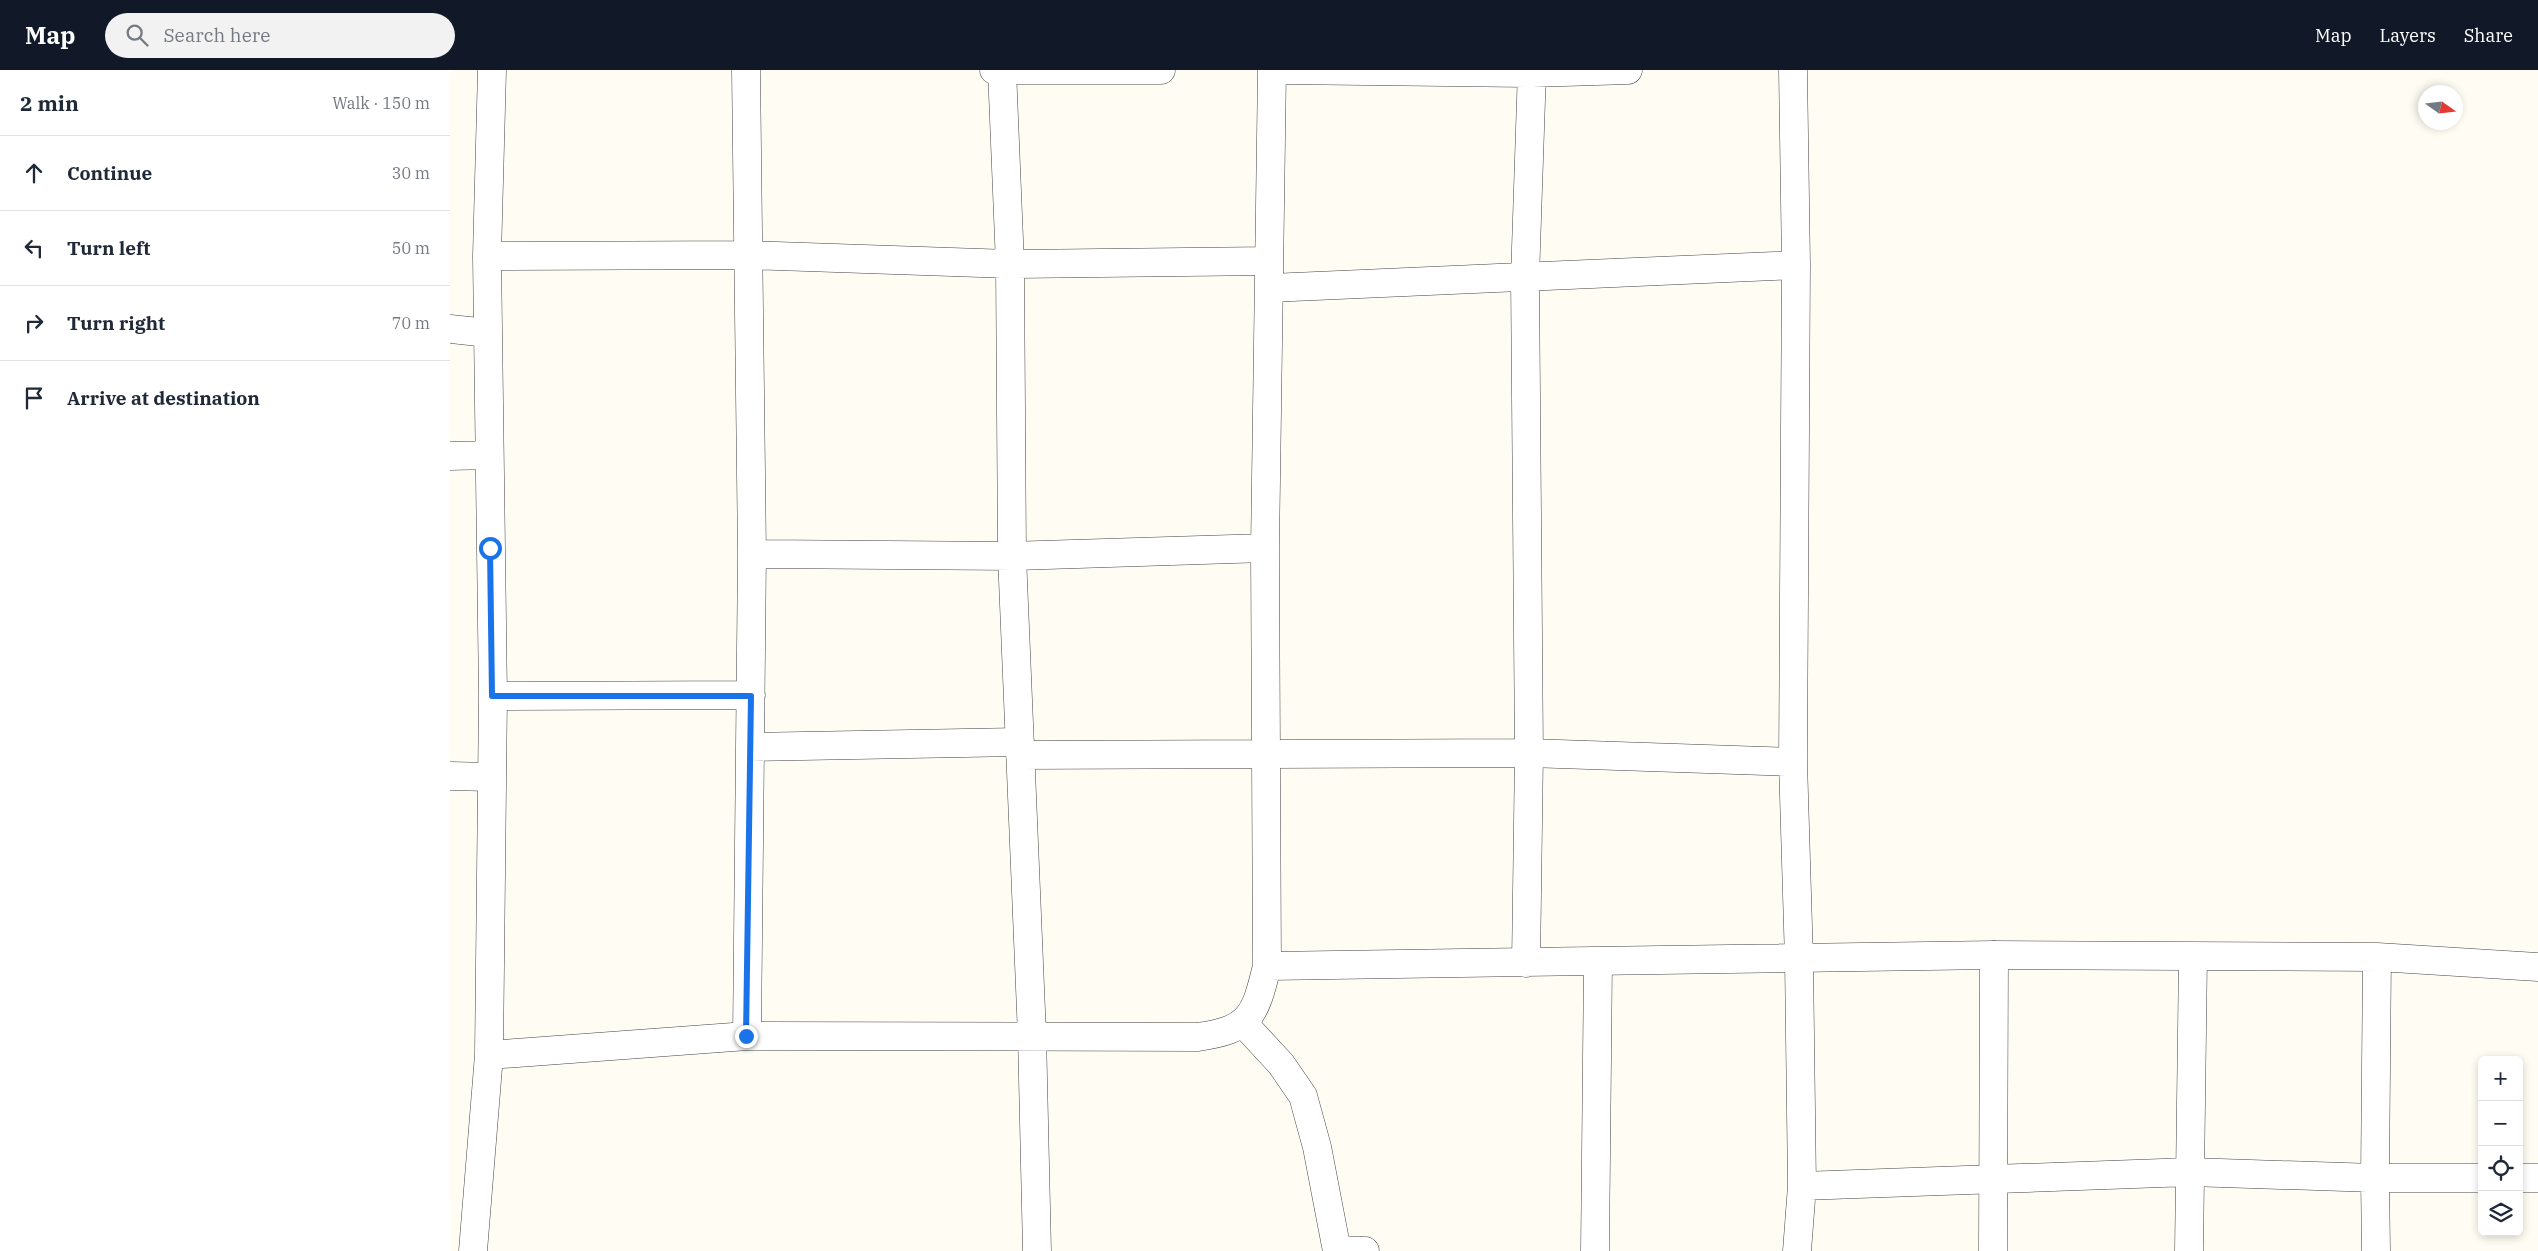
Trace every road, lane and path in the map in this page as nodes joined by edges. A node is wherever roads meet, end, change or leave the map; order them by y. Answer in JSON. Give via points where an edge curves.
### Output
{"nodes":[{"id":1,"x":492,"y":70,"type":"edge"},
{"id":2,"x":746,"y":70,"type":"edge"},
{"id":3,"x":994,"y":70,"type":"edge"},
{"id":4,"x":1002,"y":70,"type":"edge"},
{"id":5,"x":1161,"y":70,"type":"edge"},
{"id":6,"x":1272,"y":70,"type":"edge"},
{"id":7,"x":1284,"y":70,"type":"edge"},
{"id":8,"x":1628,"y":70,"type":"edge"},
{"id":9,"x":1793,"y":70,"type":"edge"},
{"id":10,"x":1532,"y":72,"type":"edge"},
{"id":11,"x":749,"y":255,"type":"junction"},
{"id":12,"x":487,"y":256,"type":"junction"},
{"id":13,"x":1269,"y":261,"type":"junction"},
{"id":14,"x":1010,"y":264,"type":"junction"},
{"id":15,"x":1796,"y":265,"type":"junction"},
{"id":16,"x":1525,"y":278,"type":"junction"},
{"id":17,"x":1268,"y":288,"type":"junction"},
{"id":18,"x":450,"y":329,"type":"edge"},
{"id":19,"x":488,"y":333,"type":"junction"},
{"id":20,"x":489,"y":455,"type":"junction"},
{"id":21,"x":450,"y":456,"type":"edge"},
{"id":22,"x":1265,"y":548,"type":"junction"},
{"id":23,"x":752,"y":554,"type":"junction"},
{"id":24,"x":1012,"y":556,"type":"junction"},
{"id":25,"x":492,"y":696,"type":"junction"},
{"id":26,"x":751,"y":696,"type":"junction"},
{"id":27,"x":750,"y":747,"type":"junction"},
{"id":28,"x":1020,"y":748,"type":"junction"},
{"id":29,"x":1529,"y":753,"type":"junction"},
{"id":30,"x":1267,"y":754,"type":"junction"},
{"id":31,"x":1793,"y":762,"type":"junction"},
{"id":32,"x":450,"y":776,"type":"edge"},
{"id":33,"x":491,"y":777,"type":"junction"},
{"id":34,"x":1994,"y":955,"type":"junction"},
{"id":35,"x":2193,"y":957,"type":"junction"},
{"id":36,"x":2378,"y":957,"type":"junction"},
{"id":37,"x":1799,"y":960,"type":"junction"},
{"id":38,"x":1598,"y":962,"type":"junction"},
{"id":39,"x":1526,"y":963,"type":"junction"},
{"id":40,"x":1267,"y":966,"type":"junction"},
{"id":41,"x":2538,"y":967,"type":"edge"},
{"id":42,"x":1244,"y":1024,"type":"junction"},
{"id":43,"x":1032,"y":1035,"type":"junction"},
{"id":44,"x":746,"y":1036,"type":"junction"},
{"id":45,"x":489,"y":1055,"type":"junction"},
{"id":46,"x":2190,"y":1172,"type":"junction"},
{"id":47,"x":2375,"y":1178,"type":"junction"},
{"id":48,"x":2478,"y":1178,"type":"edge"},
{"id":49,"x":2523,"y":1178,"type":"edge"},
{"id":50,"x":2538,"y":1178,"type":"edge"},
{"id":51,"x":1993,"y":1180,"type":"junction"},
{"id":52,"x":1802,"y":1186,"type":"junction"},
{"id":53,"x":1337,"y":1250,"type":"edge"},
{"id":54,"x":473,"y":1251,"type":"edge"},
{"id":55,"x":1037,"y":1251,"type":"edge"},
{"id":56,"x":1365,"y":1251,"type":"edge"},
{"id":57,"x":1595,"y":1251,"type":"edge"},
{"id":58,"x":1797,"y":1251,"type":"edge"},
{"id":59,"x":1993,"y":1251,"type":"edge"},
{"id":60,"x":2189,"y":1251,"type":"edge"},
{"id":61,"x":2376,"y":1251,"type":"edge"}],
"edges":[{"from":1,"to":12,"type":"street"},
{"from":2,"to":11,"type":"street"},
{"from":3,"to":4,"type":"street"},
{"from":4,"to":5,"type":"street"},
{"from":4,"to":14,"type":"street"},
{"from":6,"to":13,"type":"street"},
{"from":7,"to":10,"type":"street"},
{"from":8,"to":10,"type":"street"},
{"from":9,"to":15,"type":"street"},
{"from":10,"to":16,"type":"street"},
{"from":11,"to":12,"type":"street"},
{"from":11,"to":14,"type":"street"},
{"from":11,"to":23,"type":"street"},
{"from":12,"to":19,"type":"street"},
{"from":13,"to":14,"type":"street"},
{"from":13,"to":17,"type":"street"},
{"from":14,"to":24,"type":"street"},
{"from":15,"to":16,"type":"street"},
{"from":15,"to":31,"type":"street"},
{"from":16,"to":17,"type":"street"},
{"from":16,"to":29,"type":"street"},
{"from":17,"to":22,"type":"street"},
{"from":18,"to":19,"type":"street"},
{"from":19,"to":20,"type":"street"},
{"from":20,"to":21,"type":"street"},
{"from":20,"to":25,"type":"street"},
{"from":22,"to":24,"type":"street"},
{"from":22,"to":30,"type":"street"},
{"from":23,"to":24,"type":"street"},
{"from":23,"to":26,"type":"street"},
{"from":24,"to":28,"type":"street"},
{"from":25,"to":26,"type":"street"},
{"from":25,"to":33,"type":"street"},
{"from":26,"to":27,"type":"street"},
{"from":27,"to":28,"type":"street"},
{"from":27,"to":44,"type":"street"},
{"from":28,"to":30,"type":"street"},
{"from":28,"to":43,"type":"street"},
{"from":29,"to":30,"type":"street"},
{"from":29,"to":31,"type":"street"},
{"from":29,"to":39,"type":"street"},
{"from":30,"to":40,"type":"street"},
{"from":31,"to":37,"type":"street"},
{"from":32,"to":33,"type":"street"},
{"from":33,"to":45,"type":"street"},
{"from":34,"to":35,"type":"street"},
{"from":34,"to":37,"type":"street"},
{"from":34,"to":51,"type":"street"},
{"from":35,"to":36,"type":"street"},
{"from":35,"to":46,"type":"street"},
{"from":36,"to":41,"type":"street"},
{"from":36,"to":47,"type":"street"},
{"from":37,"to":38,"type":"street"},
{"from":37,"to":52,"type":"street"},
{"from":38,"to":39,"type":"street"},
{"from":38,"to":57,"type":"street"},
{"from":39,"to":40,"type":"street"},
{"from":40,"to":42,"type":"street","via":[[1260,997]]},
{"from":42,"to":43,"type":"street","via":[[1218,1034],[1197,1037]]},
{"from":42,"to":53,"type":"street","via":[[1281,1064],[1303,1096],[1317,1147]]},
{"from":43,"to":44,"type":"street"},
{"from":43,"to":55,"type":"street"},
{"from":44,"to":45,"type":"street"},
{"from":45,"to":54,"type":"street"},
{"from":46,"to":47,"type":"street"},
{"from":46,"to":51,"type":"street"},
{"from":46,"to":60,"type":"street"},
{"from":47,"to":48,"type":"street"},
{"from":47,"to":61,"type":"street"},
{"from":49,"to":50,"type":"street"},
{"from":51,"to":52,"type":"street"},
{"from":51,"to":59,"type":"street"},
{"from":52,"to":58,"type":"street"},
{"from":53,"to":56,"type":"street"}]}
